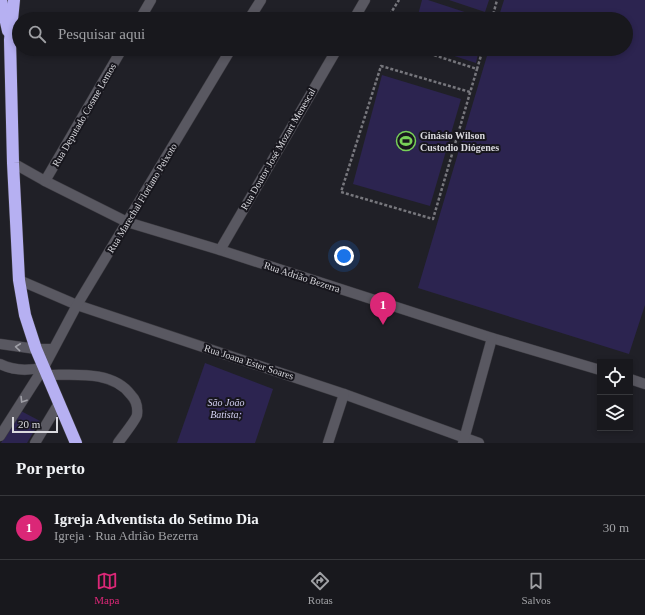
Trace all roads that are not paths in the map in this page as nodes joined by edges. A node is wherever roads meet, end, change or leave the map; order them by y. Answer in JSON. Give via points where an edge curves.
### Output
{"nodes":[{"id":1,"x":1,"y":0,"type":"edge"},
{"id":2,"x":14,"y":0,"type":"edge"},
{"id":3,"x":151,"y":0,"type":"edge"},
{"id":4,"x":261,"y":0,"type":"edge"},
{"id":5,"x":365,"y":0,"type":"edge"},
{"id":6,"x":13,"y":12,"type":"edge"},
{"id":7,"x":144,"y":12,"type":"edge"},
{"id":8,"x":253,"y":12,"type":"edge"},
{"id":9,"x":358,"y":12,"type":"edge"},
{"id":10,"x":12,"y":20,"type":"edge"},
{"id":11,"x":10,"y":40,"type":"junction"},
{"id":12,"x":118,"y":56,"type":"edge"},
{"id":13,"x":227,"y":56,"type":"edge"},
{"id":14,"x":333,"y":56,"type":"edge"},
{"id":15,"x":13,"y":162,"type":"junction"},
{"id":16,"x":45,"y":181,"type":"junction"},
{"id":17,"x":128,"y":222,"type":"junction"},
{"id":18,"x":220,"y":250,"type":"junction"},
{"id":19,"x":19,"y":280,"type":"junction"},
{"id":20,"x":77,"y":305,"type":"junction"},
{"id":21,"x":492,"y":338,"type":"junction"},
{"id":22,"x":0,"y":344,"type":"edge"},
{"id":23,"x":36,"y":349,"type":"junction"},
{"id":24,"x":53,"y":349,"type":"junction"},
{"id":25,"x":0,"y":364,"type":"edge"},
{"id":26,"x":597,"y":369,"type":"edge"},
{"id":27,"x":45,"y":371,"type":"junction"},
{"id":28,"x":633,"y":380,"type":"edge"},
{"id":29,"x":645,"y":384,"type":"edge"},
{"id":30,"x":344,"y":394,"type":"junction"},
{"id":31,"x":59,"y":403,"type":"junction"},
{"id":32,"x":0,"y":436,"type":"edge"},
{"id":33,"x":463,"y":440,"type":"edge"},
{"id":34,"x":35,"y":443,"type":"edge"},
{"id":35,"x":76,"y":443,"type":"edge"},
{"id":36,"x":118,"y":443,"type":"edge"},
{"id":37,"x":328,"y":443,"type":"edge"},
{"id":38,"x":479,"y":443,"type":"edge"}],
"edges":[{"from":1,"to":11,"type":"highway"},
{"from":2,"to":6,"type":"highway"},
{"from":3,"to":7,"type":"street"},
{"from":4,"to":8,"type":"street"},
{"from":5,"to":9,"type":"street"},
{"from":10,"to":11,"type":"highway"},
{"from":11,"to":15,"type":"highway"},
{"from":12,"to":16,"type":"street","name":"Rua Deputado Cosme Lemos"},
{"from":13,"to":17,"type":"street","name":"Rua Marechal Floriano Peixoto"},
{"from":14,"to":18,"type":"street","name":"Rua Doutor José Mozart Menescal"},
{"from":15,"to":16,"type":"street","name":"Rua Adrião Bezerra"},
{"from":15,"to":19,"type":"highway"},
{"from":16,"to":17,"type":"street","name":"Rua Adrião Bezerra"},
{"from":17,"to":18,"type":"street","name":"Rua Adrião Bezerra"},
{"from":17,"to":20,"type":"street","name":"Rua Marechal Floriano Peixoto"},
{"from":18,"to":21,"type":"street","name":"Rua Adrião Bezerra"},
{"from":19,"to":20,"type":"street","name":"Rua Joana Ester Soares"},
{"from":19,"to":23,"type":"highway"},
{"from":20,"to":24,"type":"street","name":"Rua Marechal Floriano Peixoto"},
{"from":20,"to":30,"type":"street","name":"Rua Joana Ester Soares"},
{"from":21,"to":26,"type":"street","name":"Rua Adrião Bezerra"},
{"from":21,"to":33,"type":"street"},
{"from":23,"to":22,"type":"street","one_way":true},
{"from":23,"to":24,"type":"street"},
{"from":23,"to":27,"type":"highway"},
{"from":24,"to":27,"type":"street","name":"Rua Marechal Floriano Peixoto"},
{"from":25,"to":27,"type":"street","via":[[17,369]]},
{"from":27,"to":31,"type":"highway"},
{"from":27,"to":32,"type":"street","name":"Rua Marechal Floriano Peixoto","one_way":true},
{"from":27,"to":36,"type":"street","via":[[108,379],[126,388],[136,401],[137,415]]},
{"from":28,"to":29,"type":"street"},
{"from":30,"to":33,"type":"street","name":"Rua Joana Ester Soares"},
{"from":30,"to":37,"type":"street"},
{"from":31,"to":34,"type":"street"},
{"from":31,"to":35,"type":"highway"},
{"from":33,"to":38,"type":"street","name":"Rua Joana Ester Soares"}]}
